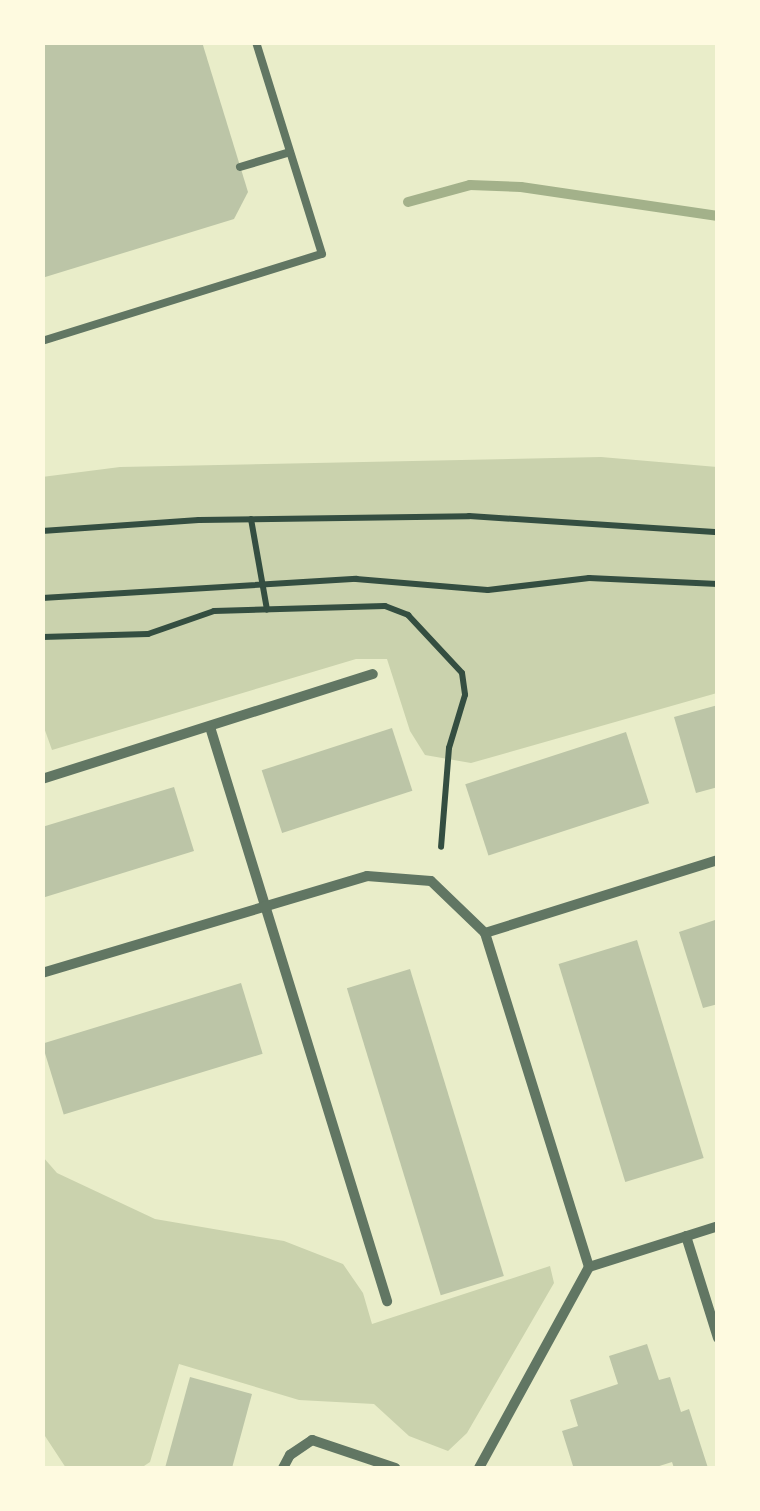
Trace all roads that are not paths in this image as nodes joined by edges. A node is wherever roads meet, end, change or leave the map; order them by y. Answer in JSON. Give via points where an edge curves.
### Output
{"nodes":[{"id":1,"x":256,"y":42,"type":"edge"},
{"id":2,"x":290,"y":152,"type":"junction"},
{"id":3,"x":240,"y":167,"type":"dead end"},
{"id":4,"x":42,"y":341,"type":"edge"},
{"id":5,"x":373,"y":674,"type":"dead end"},
{"id":6,"x":210,"y":727,"type":"junction"},
{"id":7,"x":42,"y":779,"type":"edge"},
{"id":8,"x":718,"y":860,"type":"edge"},
{"id":9,"x":261,"y":906,"type":"junction"},
{"id":10,"x":485,"y":933,"type":"junction"},
{"id":11,"x":42,"y":974,"type":"edge"},
{"id":12,"x":718,"y":1226,"type":"edge"},
{"id":13,"x":686,"y":1236,"type":"junction"},
{"id":14,"x":588,"y":1267,"type":"junction"},
{"id":15,"x":388,"y":1300,"type":"dead end"},
{"id":16,"x":718,"y":1338,"type":"edge"},
{"id":17,"x":283,"y":1468,"type":"edge"},
{"id":18,"x":394,"y":1468,"type":"edge"},
{"id":19,"x":479,"y":1468,"type":"edge"}],
"edges":[{"from":1,"to":2,"type":"lane"},
{"from":2,"to":3,"type":"lane"},
{"from":2,"to":4,"type":"lane","via":[[322,254]]},
{"from":5,"to":6,"type":"street"},
{"from":6,"to":7,"type":"street"},
{"from":6,"to":9,"type":"street"},
{"from":8,"to":10,"type":"street"},
{"from":9,"to":10,"type":"street","via":[[368,876],[432,880]]},
{"from":9,"to":11,"type":"street"},
{"from":9,"to":15,"type":"street"},
{"from":10,"to":14,"type":"street"},
{"from":12,"to":13,"type":"street"},
{"from":13,"to":14,"type":"street"},
{"from":13,"to":16,"type":"street"},
{"from":14,"to":19,"type":"street"},
{"from":17,"to":18,"type":"street","via":[[312,1440]]}]}
